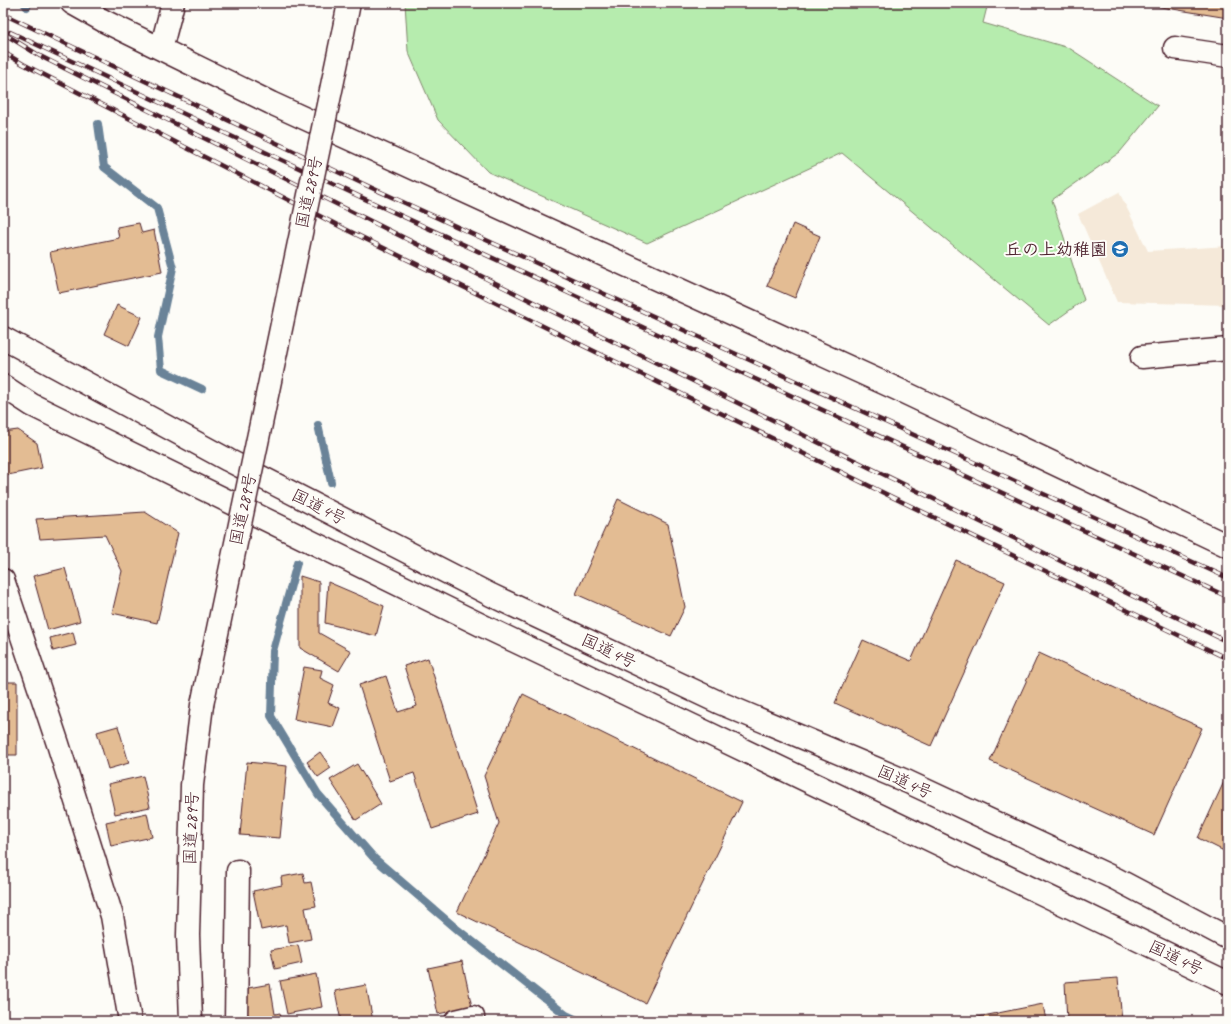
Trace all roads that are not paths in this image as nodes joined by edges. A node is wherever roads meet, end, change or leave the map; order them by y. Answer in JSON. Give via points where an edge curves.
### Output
{"nodes":[{"id":1,"x":72,"y":3,"type":"edge"},
{"id":2,"x":173,"y":3,"type":"edge"},
{"id":3,"x":349,"y":3,"type":"edge"},
{"id":4,"x":1174,"y":48,"type":"dead end"},
{"id":5,"x":161,"y":50,"type":"junction"},
{"id":6,"x":1228,"y":56,"type":"edge"},
{"id":7,"x":3,"y":338,"type":"edge"},
{"id":8,"x":1228,"y":349,"type":"edge"},
{"id":9,"x":1142,"y":357,"type":"dead end"},
{"id":10,"x":3,"y":386,"type":"edge"},
{"id":11,"x":1228,"y":546,"type":"edge"},
{"id":12,"x":3,"y":580,"type":"edge"},
{"id":13,"x":238,"y":871,"type":"dead end"},
{"id":14,"x":1228,"y":938,"type":"edge"},
{"id":15,"x":1228,"y":983,"type":"edge"},
{"id":16,"x":130,"y":1021,"type":"edge"},
{"id":17,"x":191,"y":1021,"type":"edge"},
{"id":18,"x":236,"y":1021,"type":"edge"}],
"edges":[{"from":1,"to":5,"type":"main road"},
{"from":2,"to":5,"type":"main road"},
{"from":3,"to":17,"type":"main road","name":"国道289号","bridge":true,"via":[[202,705],[192,785],[188,935]]},
{"from":4,"to":6,"type":"main road"},
{"from":5,"to":11,"type":"main road","via":[[271,103],[897,389]]},
{"from":7,"to":14,"type":"main road","name":"国道4号","via":[[228,460],[491,595],[718,702],[908,782],[1116,879]]},
{"from":8,"to":9,"type":"main road"},
{"from":10,"to":15,"type":"main road","name":"国道4号","via":[[32,405],[483,626]]},
{"from":12,"to":16,"type":"main road","via":[[112,916]]},
{"from":13,"to":18,"type":"main road"}]}
